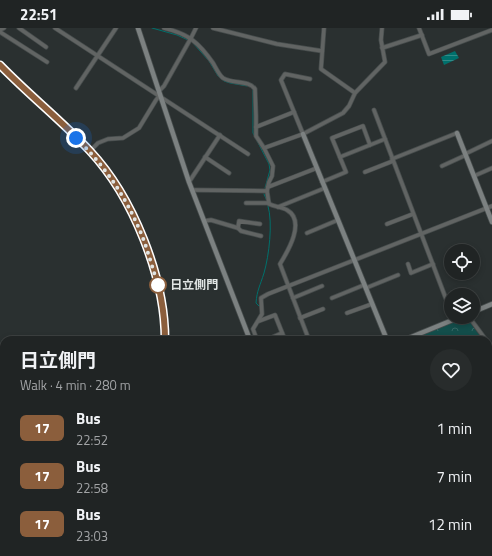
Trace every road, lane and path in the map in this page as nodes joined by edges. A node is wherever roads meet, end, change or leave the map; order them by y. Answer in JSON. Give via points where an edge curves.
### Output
{"nodes":[{"id":1,"x":4,"y":28,"type":"edge"},
{"id":2,"x":19,"y":28,"type":"edge"},
{"id":3,"x":55,"y":28,"type":"edge"},
{"id":4,"x":116,"y":28,"type":"edge"},
{"id":5,"x":138,"y":28,"type":"edge"},
{"id":6,"x":164,"y":28,"type":"edge"},
{"id":7,"x":196,"y":28,"type":"edge"},
{"id":8,"x":213,"y":28,"type":"edge"},
{"id":9,"x":324,"y":28,"type":"edge"},
{"id":10,"x":382,"y":28,"type":"edge"},
{"id":11,"x":419,"y":28,"type":"edge"},
{"id":12,"x":492,"y":29,"type":"edge"},
{"id":13,"x":0,"y":31,"type":"edge"},
{"id":14,"x":422,"y":35,"type":"junction"},
{"id":15,"x":191,"y":38,"type":"junction"},
{"id":16,"x":46,"y":46,"type":"dead end"},
{"id":17,"x":382,"y":48,"type":"junction"},
{"id":18,"x":322,"y":51,"type":"junction"},
{"id":19,"x":98,"y":55,"type":"junction"},
{"id":20,"x":46,"y":62,"type":"dead end"},
{"id":21,"x":0,"y":65,"type":"edge"},
{"id":22,"x":310,"y":79,"type":"dead end"},
{"id":23,"x":76,"y":88,"type":"dead end"},
{"id":24,"x":159,"y":93,"type":"junction"},
{"id":25,"x":355,"y":93,"type":"junction"},
{"id":26,"x":374,"y":110,"type":"dead end"},
{"id":27,"x":294,"y":112,"type":"junction"},
{"id":28,"x":256,"y":127,"type":"junction"},
{"id":29,"x":457,"y":133,"type":"joint"},
{"id":30,"x":303,"y":134,"type":"junction"},
{"id":31,"x":220,"y":135,"type":"junction"},
{"id":32,"x":384,"y":139,"type":"junction"},
{"id":33,"x":492,"y":141,"type":"edge"},
{"id":34,"x":370,"y":145,"type":"junction"},
{"id":35,"x":264,"y":148,"type":"junction"},
{"id":36,"x":90,"y":151,"type":"junction"},
{"id":37,"x":248,"y":154,"type":"dead end"},
{"id":38,"x":466,"y":155,"type":"junction"},
{"id":39,"x":205,"y":157,"type":"junction"},
{"id":40,"x":340,"y":157,"type":"junction"},
{"id":41,"x":393,"y":160,"type":"junction"},
{"id":42,"x":442,"y":166,"type":"dead end"},
{"id":43,"x":317,"y":168,"type":"junction"},
{"id":44,"x":492,"y":168,"type":"edge"},
{"id":45,"x":365,"y":172,"type":"dead end"},
{"id":46,"x":229,"y":173,"type":"dead end"},
{"id":47,"x":474,"y":176,"type":"junction"},
{"id":48,"x":189,"y":182,"type":"junction"},
{"id":49,"x":322,"y":182,"type":"junction"},
{"id":50,"x":325,"y":188,"type":"junction"},
{"id":51,"x":268,"y":189,"type":"junction"},
{"id":52,"x":192,"y":190,"type":"junction"},
{"id":53,"x":246,"y":203,"type":"dead end"},
{"id":54,"x":269,"y":203,"type":"junction"},
{"id":55,"x":492,"y":206,"type":"edge"},
{"id":56,"x":277,"y":207,"type":"junction"},
{"id":57,"x":486,"y":208,"type":"junction"},
{"id":58,"x":413,"y":214,"type":"junction"},
{"id":59,"x":338,"y":220,"type":"junction"},
{"id":60,"x":204,"y":221,"type":"junction"},
{"id":61,"x":492,"y":222,"type":"edge"},
{"id":62,"x":260,"y":224,"type":"dead end"},
{"id":63,"x":387,"y":224,"type":"dead end"},
{"id":64,"x":238,"y":228,"type":"junction"},
{"id":65,"x":307,"y":234,"type":"dead end"},
{"id":66,"x":421,"y":234,"type":"junction"},
{"id":67,"x":261,"y":236,"type":"dead end"},
{"id":68,"x":354,"y":260,"type":"junction"},
{"id":69,"x":408,"y":264,"type":"dead end"},
{"id":70,"x":433,"y":264,"type":"junction"},
{"id":71,"x":398,"y":275,"type":"dead end"},
{"id":72,"x":288,"y":286,"type":"junction"},
{"id":73,"x":322,"y":286,"type":"dead end"},
{"id":74,"x":365,"y":287,"type":"junction"},
{"id":75,"x":444,"y":293,"type":"edge"},
{"id":76,"x":293,"y":298,"type":"junction"},
{"id":77,"x":332,"y":298,"type":"dead end"},
{"id":78,"x":372,"y":304,"type":"junction"},
{"id":79,"x":492,"y":304,"type":"edge"},
{"id":80,"x":323,"y":309,"type":"dead end"},
{"id":81,"x":480,"y":309,"type":"edge"},
{"id":82,"x":347,"y":314,"type":"dead end"},
{"id":83,"x":300,"y":318,"type":"junction"},
{"id":84,"x":259,"y":321,"type":"junction"},
{"id":85,"x":444,"y":322,"type":"edge"},
{"id":86,"x":474,"y":324,"type":"edge"},
{"id":87,"x":282,"y":333,"type":"junction"},
{"id":88,"x":166,"y":336,"type":"edge"},
{"id":89,"x":249,"y":336,"type":"edge"},
{"id":90,"x":255,"y":336,"type":"edge"},
{"id":91,"x":275,"y":336,"type":"edge"},
{"id":92,"x":283,"y":336,"type":"edge"},
{"id":93,"x":307,"y":336,"type":"edge"},
{"id":94,"x":385,"y":336,"type":"edge"},
{"id":95,"x":413,"y":336,"type":"edge"},
{"id":96,"x":483,"y":336,"type":"edge"}],
"edges":[{"from":1,"to":13,"type":"street"},
{"from":2,"to":16,"type":"street"},
{"from":3,"to":19,"type":"street"},
{"from":4,"to":19,"type":"street"},
{"from":5,"to":24,"type":"street"},
{"from":6,"to":15,"type":"street"},
{"from":7,"to":15,"type":"street"},
{"from":8,"to":18,"type":"street","via":[[277,44]]},
{"from":9,"to":18,"type":"street"},
{"from":10,"to":17,"type":"street"},
{"from":11,"to":14,"type":"street"},
{"from":12,"to":14,"type":"street","via":[[429,54]]},
{"from":13,"to":20,"type":"street"},
{"from":14,"to":17,"type":"street"},
{"from":15,"to":24,"type":"street"},
{"from":15,"to":28,"type":"street","via":[[203,49],[222,77],[232,82],[253,86]]},
{"from":17,"to":25,"type":"street","via":[[384,62]]},
{"from":18,"to":25,"type":"street","via":[[320,69]]},
{"from":19,"to":23,"type":"street"},
{"from":19,"to":24,"type":"street"},
{"from":21,"to":36,"type":"street"},
{"from":22,"to":27,"type":"street","via":[[284,74],[280,80]]},
{"from":24,"to":31,"type":"street"},
{"from":24,"to":36,"type":"street","via":[[139,128],[123,138],[98,143]]},
{"from":24,"to":48,"type":"street"},
{"from":25,"to":30,"type":"street","via":[[343,113]]},
{"from":26,"to":32,"type":"street"},
{"from":27,"to":28,"type":"street"},
{"from":27,"to":30,"type":"street"},
{"from":28,"to":35,"type":"street","via":[[256,136]]},
{"from":29,"to":38,"type":"street"},
{"from":29,"to":41,"type":"street"},
{"from":30,"to":35,"type":"street"},
{"from":30,"to":43,"type":"street"},
{"from":31,"to":37,"type":"street"},
{"from":31,"to":39,"type":"street"},
{"from":32,"to":34,"type":"street"},
{"from":32,"to":41,"type":"street"},
{"from":33,"to":38,"type":"street"},
{"from":34,"to":40,"type":"street"},
{"from":34,"to":40,"type":"street","via":[[363,126],[332,138]]},
{"from":35,"to":51,"type":"street","via":[[273,166]]},
{"from":36,"to":88,"type":"street","via":[[116,185],[144,240],[161,298]]},
{"from":38,"to":42,"type":"street"},
{"from":38,"to":47,"type":"street"},
{"from":39,"to":46,"type":"street"},
{"from":39,"to":48,"type":"street"},
{"from":40,"to":49,"type":"street","via":[[346,172]]},
{"from":41,"to":45,"type":"street"},
{"from":41,"to":58,"type":"street"},
{"from":43,"to":49,"type":"street"},
{"from":43,"to":51,"type":"street"},
{"from":44,"to":47,"type":"street"},
{"from":47,"to":57,"type":"street"},
{"from":48,"to":52,"type":"street"},
{"from":49,"to":50,"type":"street"},
{"from":50,"to":56,"type":"street"},
{"from":50,"to":59,"type":"street"},
{"from":51,"to":52,"type":"street"},
{"from":51,"to":54,"type":"street"},
{"from":52,"to":60,"type":"street"},
{"from":53,"to":54,"type":"street"},
{"from":54,"to":56,"type":"street"},
{"from":55,"to":57,"type":"street"},
{"from":56,"to":72,"type":"street","via":[[287,210],[296,223],[290,247],[280,264]]},
{"from":57,"to":61,"type":"street"},
{"from":57,"to":66,"type":"street"},
{"from":58,"to":63,"type":"street"},
{"from":58,"to":66,"type":"street"},
{"from":59,"to":65,"type":"street"},
{"from":59,"to":68,"type":"street"},
{"from":60,"to":64,"type":"street","via":[[212,220]]},
{"from":60,"to":89,"type":"street"},
{"from":62,"to":64,"type":"street","via":[[239,220]]},
{"from":64,"to":67,"type":"street"},
{"from":66,"to":68,"type":"street"},
{"from":66,"to":70,"type":"street"},
{"from":68,"to":72,"type":"street"},
{"from":68,"to":74,"type":"street"},
{"from":69,"to":70,"type":"street","via":[[411,273]]},
{"from":70,"to":75,"type":"street"},
{"from":71,"to":74,"type":"street"},
{"from":72,"to":76,"type":"street"},
{"from":72,"to":84,"type":"street","via":[[261,298],[262,311]]},
{"from":73,"to":76,"type":"street"},
{"from":74,"to":77,"type":"street"},
{"from":74,"to":78,"type":"street"},
{"from":76,"to":83,"type":"street"},
{"from":78,"to":82,"type":"street"},
{"from":78,"to":94,"type":"street"},
{"from":79,"to":81,"type":"street"},
{"from":80,"to":83,"type":"street"},
{"from":83,"to":93,"type":"street"},
{"from":84,"to":87,"type":"street","via":[[275,314]]},
{"from":84,"to":90,"type":"street","via":[[253,330]]},
{"from":85,"to":95,"type":"street"},
{"from":86,"to":96,"type":"street"},
{"from":87,"to":91,"type":"street"},
{"from":87,"to":92,"type":"street"}]}
